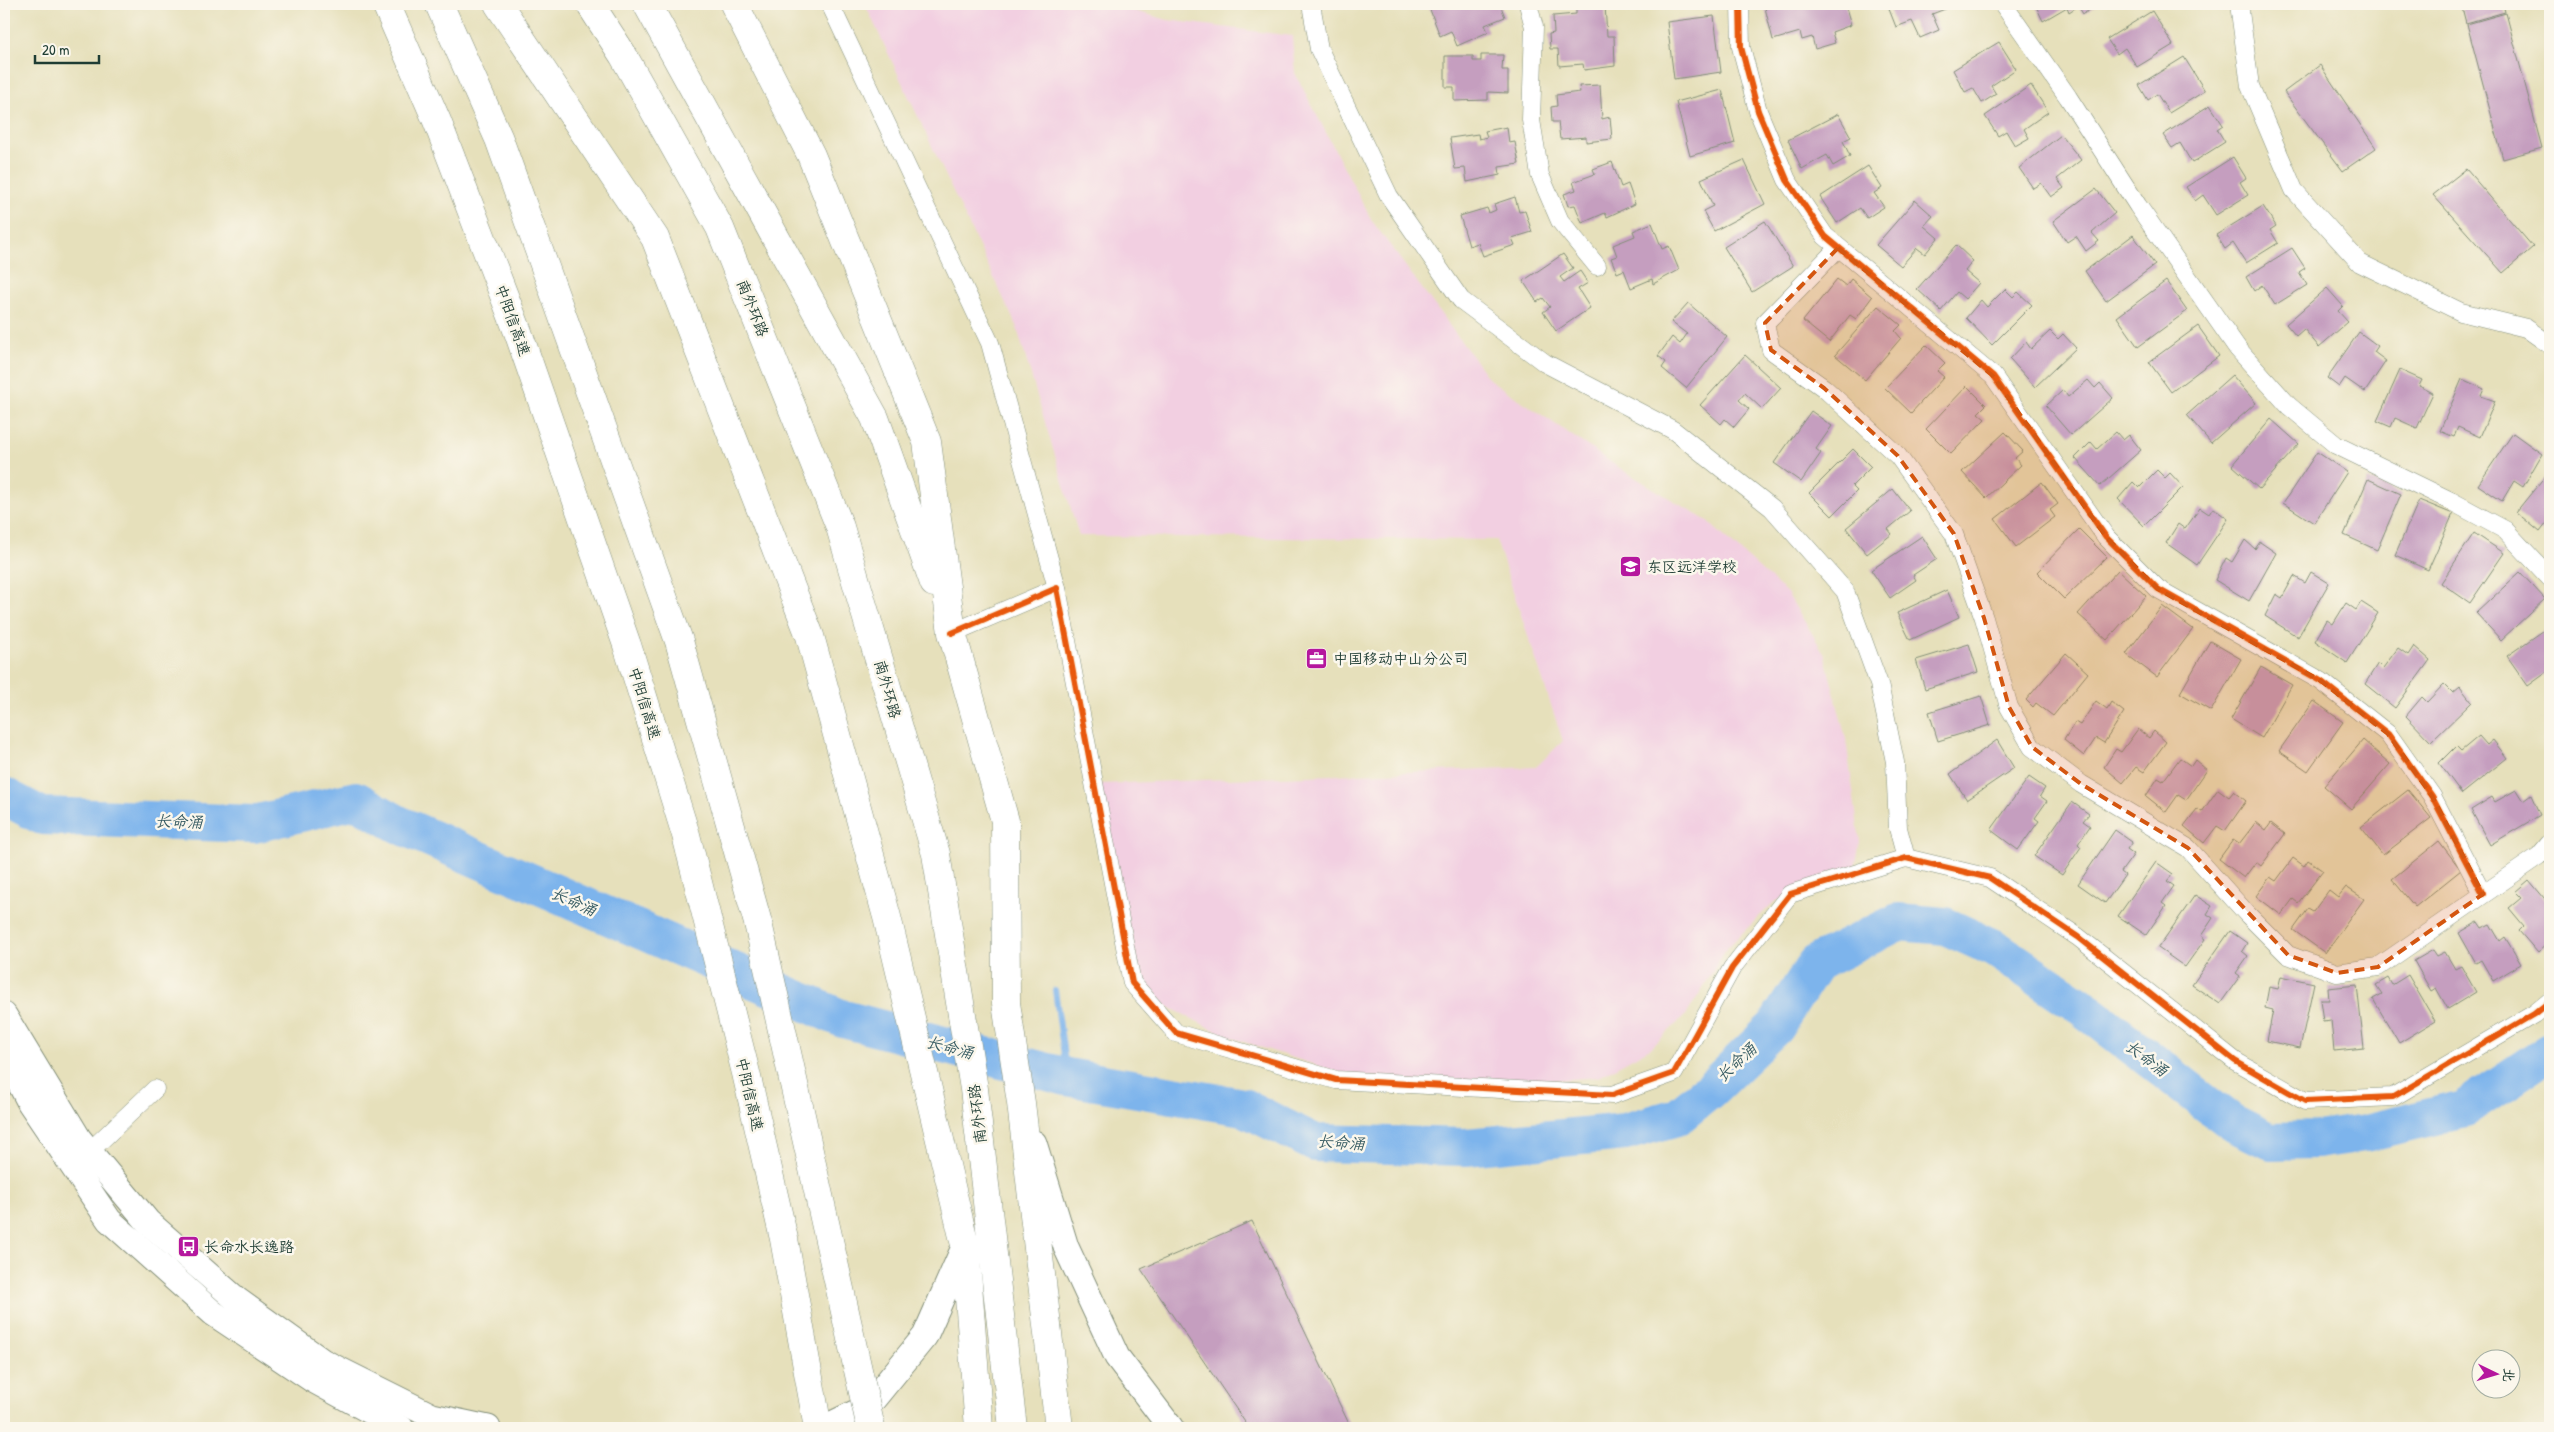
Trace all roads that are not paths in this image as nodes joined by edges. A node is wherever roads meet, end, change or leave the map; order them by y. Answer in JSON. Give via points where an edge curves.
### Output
{"nodes":[{"id":1,"x":386,"y":4,"type":"edge"},
{"id":2,"x":439,"y":4,"type":"edge"},
{"id":3,"x":498,"y":4,"type":"edge"},
{"id":4,"x":584,"y":4,"type":"edge"},
{"id":5,"x":590,"y":4,"type":"edge"},
{"id":6,"x":647,"y":4,"type":"edge"},
{"id":7,"x":734,"y":4,"type":"edge"},
{"id":8,"x":830,"y":4,"type":"edge"},
{"id":9,"x":1311,"y":4,"type":"edge"},
{"id":10,"x":1528,"y":4,"type":"edge"},
{"id":11,"x":1740,"y":4,"type":"edge"},
{"id":12,"x":2004,"y":4,"type":"edge"},
{"id":13,"x":2239,"y":4,"type":"edge"},
{"id":14,"x":623,"y":55,"type":"junction"},
{"id":15,"x":1838,"y":248,"type":"junction"},
{"id":16,"x":1598,"y":266,"type":"dead end"},
{"id":17,"x":2550,"y":345,"type":"edge"},
{"id":18,"x":2550,"y":578,"type":"edge"},
{"id":19,"x":1057,"y":588,"type":"junction"},
{"id":20,"x":952,"y":634,"type":"junction"},
{"id":21,"x":2550,"y":843,"type":"edge"},
{"id":22,"x":1906,"y":858,"type":"junction"},
{"id":23,"x":2484,"y":894,"type":"junction"},
{"id":24,"x":2550,"y":1000,"type":"edge"},
{"id":25,"x":4,"y":1015,"type":"edge"},
{"id":26,"x":4,"y":1053,"type":"edge"},
{"id":27,"x":155,"y":1088,"type":"dead end"},
{"id":28,"x":1021,"y":1103,"type":"junction"},
{"id":29,"x":90,"y":1151,"type":"junction"},
{"id":30,"x":965,"y":1245,"type":"junction"},
{"id":31,"x":401,"y":1428,"type":"edge"},
{"id":32,"x":488,"y":1428,"type":"edge"},
{"id":33,"x":818,"y":1428,"type":"edge"},
{"id":34,"x":824,"y":1428,"type":"edge"},
{"id":35,"x":871,"y":1428,"type":"edge"},
{"id":36,"x":979,"y":1428,"type":"edge"},
{"id":37,"x":1013,"y":1428,"type":"edge"},
{"id":38,"x":1059,"y":1428,"type":"edge"},
{"id":39,"x":1171,"y":1428,"type":"edge"}],
"edges":[{"from":1,"to":33,"type":"highway","name":"中阳信高速","via":[[437,121],[518,332],[626,645],[686,835],[784,1239]]},
{"from":2,"to":35,"type":"highway","bridge":true,"via":[[499,139],[679,641],[758,923]]},
{"from":3,"to":30,"type":"highway","via":[[655,238],[810,636],[897,960]]},
{"from":4,"to":14,"type":"highway"},
{"from":5,"to":14,"type":"highway","name":"南外环路"},
{"from":6,"to":20,"type":"highway","via":[[875,418]]},
{"from":7,"to":20,"type":"highway","via":[[811,155],[927,442]]},
{"from":8,"to":19,"type":"street","via":[[990,343]]},
{"from":9,"to":22,"type":"street","via":[[1318,49],[1389,196],[1460,300],[1545,363],[1673,430],[1772,508],[1845,591],[1878,684],[1895,762],[1898,828]]},
{"from":10,"to":16,"type":"street","via":[[1534,27],[1531,120],[1540,176],[1560,221]]},
{"from":11,"to":15,"type":"street","via":[[1741,47],[1758,111],[1787,180],[1825,236]]},
{"from":12,"to":18,"type":"street","via":[[2232,341],[2289,406],[2336,445],[2505,530]]},
{"from":13,"to":17,"type":"street","via":[[2250,86],[2294,190],[2360,263],[2461,312],[2526,328]]},
{"from":14,"to":37,"type":"highway","name":"南外环路","via":[[720,228],[840,527],[936,854],[974,1089]]},
{"from":15,"to":23,"type":"street","via":[[1993,376],[2106,536],[2158,589],[2321,681],[2388,734],[2432,796]]},
{"from":15,"to":23,"type":"street","via":[[1765,323],[1771,350],[1824,388],[1898,456],[1954,534],[1984,618],[2009,707],[2032,747],[2081,784],[2188,848],[2288,955],[2337,973],[2378,967]]},
{"from":19,"to":20,"type":"street"},
{"from":19,"to":22,"type":"street","via":[[1132,983],[1176,1033],[1336,1080],[1612,1095],[1674,1073],[1732,968],[1790,894]]},
{"from":20,"to":28,"type":"highway","via":[[1005,820],[1006,1003]]},
{"from":21,"to":23,"type":"street","via":[[2539,856]]},
{"from":22,"to":24,"type":"street","via":[[1990,878],[2078,937],[2235,1061],[2305,1101],[2393,1097],[2534,1014]]},
{"from":25,"to":29,"type":"street","via":[[79,1139]]},
{"from":26,"to":31,"type":"street","via":[[30,1103],[109,1220],[213,1313],[313,1380]]},
{"from":27,"to":29,"type":"street"},
{"from":28,"to":38,"type":"highway"},
{"from":28,"to":39,"type":"street","via":[[1066,1247],[1117,1357]]},
{"from":29,"to":32,"type":"street","via":[[148,1222],[237,1300],[322,1361],[432,1416]]},
{"from":30,"to":34,"type":"street","via":[[925,1336],[866,1407]]},
{"from":30,"to":36,"type":"highway"}]}
